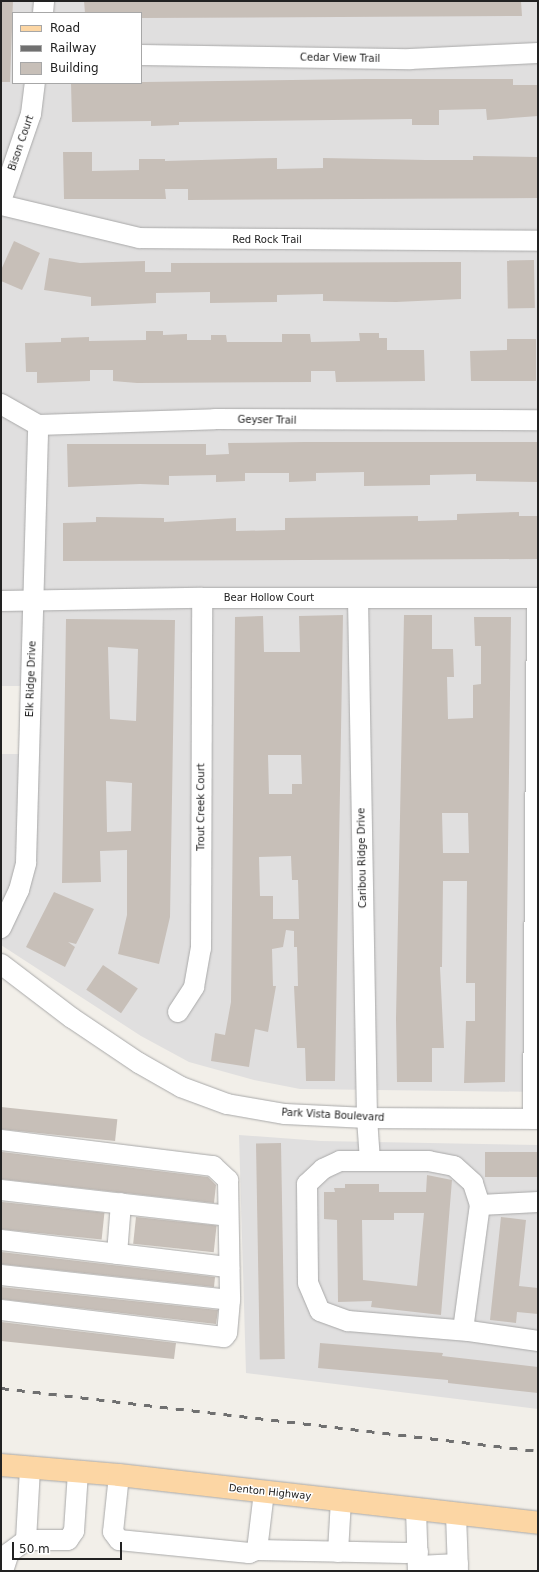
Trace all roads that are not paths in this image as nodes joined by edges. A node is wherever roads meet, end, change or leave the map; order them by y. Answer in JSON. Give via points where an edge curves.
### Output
{"nodes":[{"id":1,"x":44,"y":1,"type":"edge"},
{"id":2,"x":43,"y":12,"type":"edge"},
{"id":3,"x":538,"y":52,"type":"edge"},
{"id":4,"x":142,"y":55,"type":"edge"},
{"id":5,"x":35,"y":84,"type":"edge"},
{"id":6,"x":1,"y":202,"type":"edge"},
{"id":7,"x":1,"y":205,"type":"edge"},
{"id":8,"x":538,"y":241,"type":"edge"},
{"id":9,"x":1,"y":404,"type":"edge"},
{"id":10,"x":538,"y":420,"type":"edge"},
{"id":11,"x":38,"y":425,"type":"junction"},
{"id":12,"x":202,"y":598,"type":"junction"},
{"id":13,"x":358,"y":598,"type":"junction"},
{"id":14,"x":538,"y":598,"type":"edge"},
{"id":15,"x":1,"y":601,"type":"edge"},
{"id":16,"x":33,"y":601,"type":"junction"},
{"id":17,"x":1,"y":928,"type":"edge"},
{"id":18,"x":1,"y":964,"type":"edge"},
{"id":19,"x":536,"y":1011,"type":"edge"},
{"id":20,"x":178,"y":1012,"type":"dead end"},
{"id":21,"x":367,"y":1118,"type":"junction"},
{"id":22,"x":535,"y":1119,"type":"edge"},
{"id":23,"x":1,"y":1140,"type":"edge"},
{"id":24,"x":370,"y":1161,"type":"junction"},
{"id":25,"x":1,"y":1190,"type":"edge"},
{"id":26,"x":538,"y":1202,"type":"edge"},
{"id":27,"x":121,"y":1203,"type":"junction"},
{"id":28,"x":480,"y":1205,"type":"junction"},
{"id":29,"x":228,"y":1216,"type":"junction"},
{"id":30,"x":1,"y":1240,"type":"edge"},
{"id":31,"x":117,"y":1254,"type":"junction"},
{"id":32,"x":229,"y":1267,"type":"junction"},
{"id":33,"x":1,"y":1275,"type":"edge"},
{"id":34,"x":230,"y":1300,"type":"junction"},
{"id":35,"x":1,"y":1310,"type":"edge"},
{"id":36,"x":463,"y":1330,"type":"junction"},
{"id":37,"x":538,"y":1341,"type":"edge"},
{"id":38,"x":1,"y":1465,"type":"edge"},
{"id":39,"x":30,"y":1468,"type":"junction"},
{"id":40,"x":78,"y":1472,"type":"junction"},
{"id":41,"x":119,"y":1475,"type":"junction"},
{"id":42,"x":264,"y":1492,"type":"junction"},
{"id":43,"x":341,"y":1500,"type":"junction"},
{"id":44,"x":416,"y":1509,"type":"junction"},
{"id":45,"x":456,"y":1514,"type":"junction"},
{"id":46,"x":538,"y":1523,"type":"edge"},
{"id":47,"x":26,"y":1540,"type":"junction"},
{"id":48,"x":257,"y":1550,"type":"junction"},
{"id":49,"x":338,"y":1552,"type":"junction"},
{"id":50,"x":418,"y":1563,"type":"edge"},
{"id":51,"x":458,"y":1567,"type":"edge"},
{"id":52,"x":3,"y":1571,"type":"edge"}],
"edges":[{"from":1,"to":2,"type":"street"},
{"from":3,"to":4,"type":"street","name":"Cedar View Trail","via":[[410,59]]},
{"from":5,"to":6,"type":"street","name":"Bison Court","via":[[31,114]]},
{"from":7,"to":8,"type":"street","name":"Red Rock Trail","via":[[139,238]]},
{"from":9,"to":11,"type":"street"},
{"from":10,"to":11,"type":"street","name":"Geyser Trail","via":[[215,419]]},
{"from":11,"to":16,"type":"street","name":"Elk Ridge Drive"},
{"from":12,"to":13,"type":"street","name":"Bear Hollow Court"},
{"from":12,"to":16,"type":"street","name":"Bear Hollow Court"},
{"from":12,"to":20,"type":"street","name":"Trout Creek Court","via":[[201,948],[194,987]]},
{"from":13,"to":14,"type":"street","name":"Bear Hollow Court"},
{"from":13,"to":21,"type":"street","name":"Caribou Ridge Drive"},
{"from":14,"to":19,"type":"street"},
{"from":15,"to":16,"type":"street","name":"Bear Hollow Court"},
{"from":16,"to":17,"type":"street","name":"Elk Ridge Drive","via":[[26,862],[19,890]]},
{"from":18,"to":21,"type":"street","name":"Park Vista Boulevard","via":[[72,1018],[181,1087],[227,1104],[285,1114]]},
{"from":19,"to":22,"type":"street"},
{"from":21,"to":22,"type":"street","name":"Park Vista Boulevard"},
{"from":21,"to":24,"type":"street","name":"Caribou Ridge Drive"},
{"from":23,"to":29,"type":"street","via":[[213,1166],[228,1180]]},
{"from":24,"to":28,"type":"street","via":[[429,1161],[454,1166],[474,1183]]},
{"from":24,"to":36,"type":"street","via":[[340,1161],[323,1169],[308,1184],[308,1282],[320,1312],[348,1321]]},
{"from":25,"to":27,"type":"street"},
{"from":26,"to":28,"type":"street"},
{"from":27,"to":29,"type":"street"},
{"from":27,"to":31,"type":"street"},
{"from":28,"to":36,"type":"street"},
{"from":29,"to":32,"type":"street"},
{"from":30,"to":31,"type":"street"},
{"from":31,"to":32,"type":"street"},
{"from":32,"to":34,"type":"street"},
{"from":33,"to":34,"type":"street"},
{"from":34,"to":35,"type":"street","via":[[224,1337]]},
{"from":36,"to":37,"type":"street"},
{"from":38,"to":39,"type":"main road","name":"Denton Highway"},
{"from":39,"to":40,"type":"main road","name":"Denton Highway"},
{"from":39,"to":47,"type":"street"},
{"from":40,"to":41,"type":"main road","name":"Denton Highway"},
{"from":40,"to":47,"type":"street","via":[[74,1531],[68,1540]]},
{"from":41,"to":42,"type":"main road","name":"Denton Highway"},
{"from":41,"to":48,"type":"street","via":[[113,1532],[119,1540],[249,1553]]},
{"from":42,"to":43,"type":"main road","name":"Denton Highway"},
{"from":42,"to":48,"type":"street"},
{"from":43,"to":44,"type":"main road","name":"Denton Highway"},
{"from":43,"to":49,"type":"street"},
{"from":44,"to":45,"type":"main road","name":"Denton Highway"},
{"from":44,"to":50,"type":"street"},
{"from":45,"to":46,"type":"main road","name":"Denton Highway"},
{"from":45,"to":51,"type":"street"},
{"from":47,"to":52,"type":"street","via":[[9,1553]]},
{"from":48,"to":49,"type":"street"},
{"from":49,"to":50,"type":"street"},
{"from":50,"to":51,"type":"street"}]}
